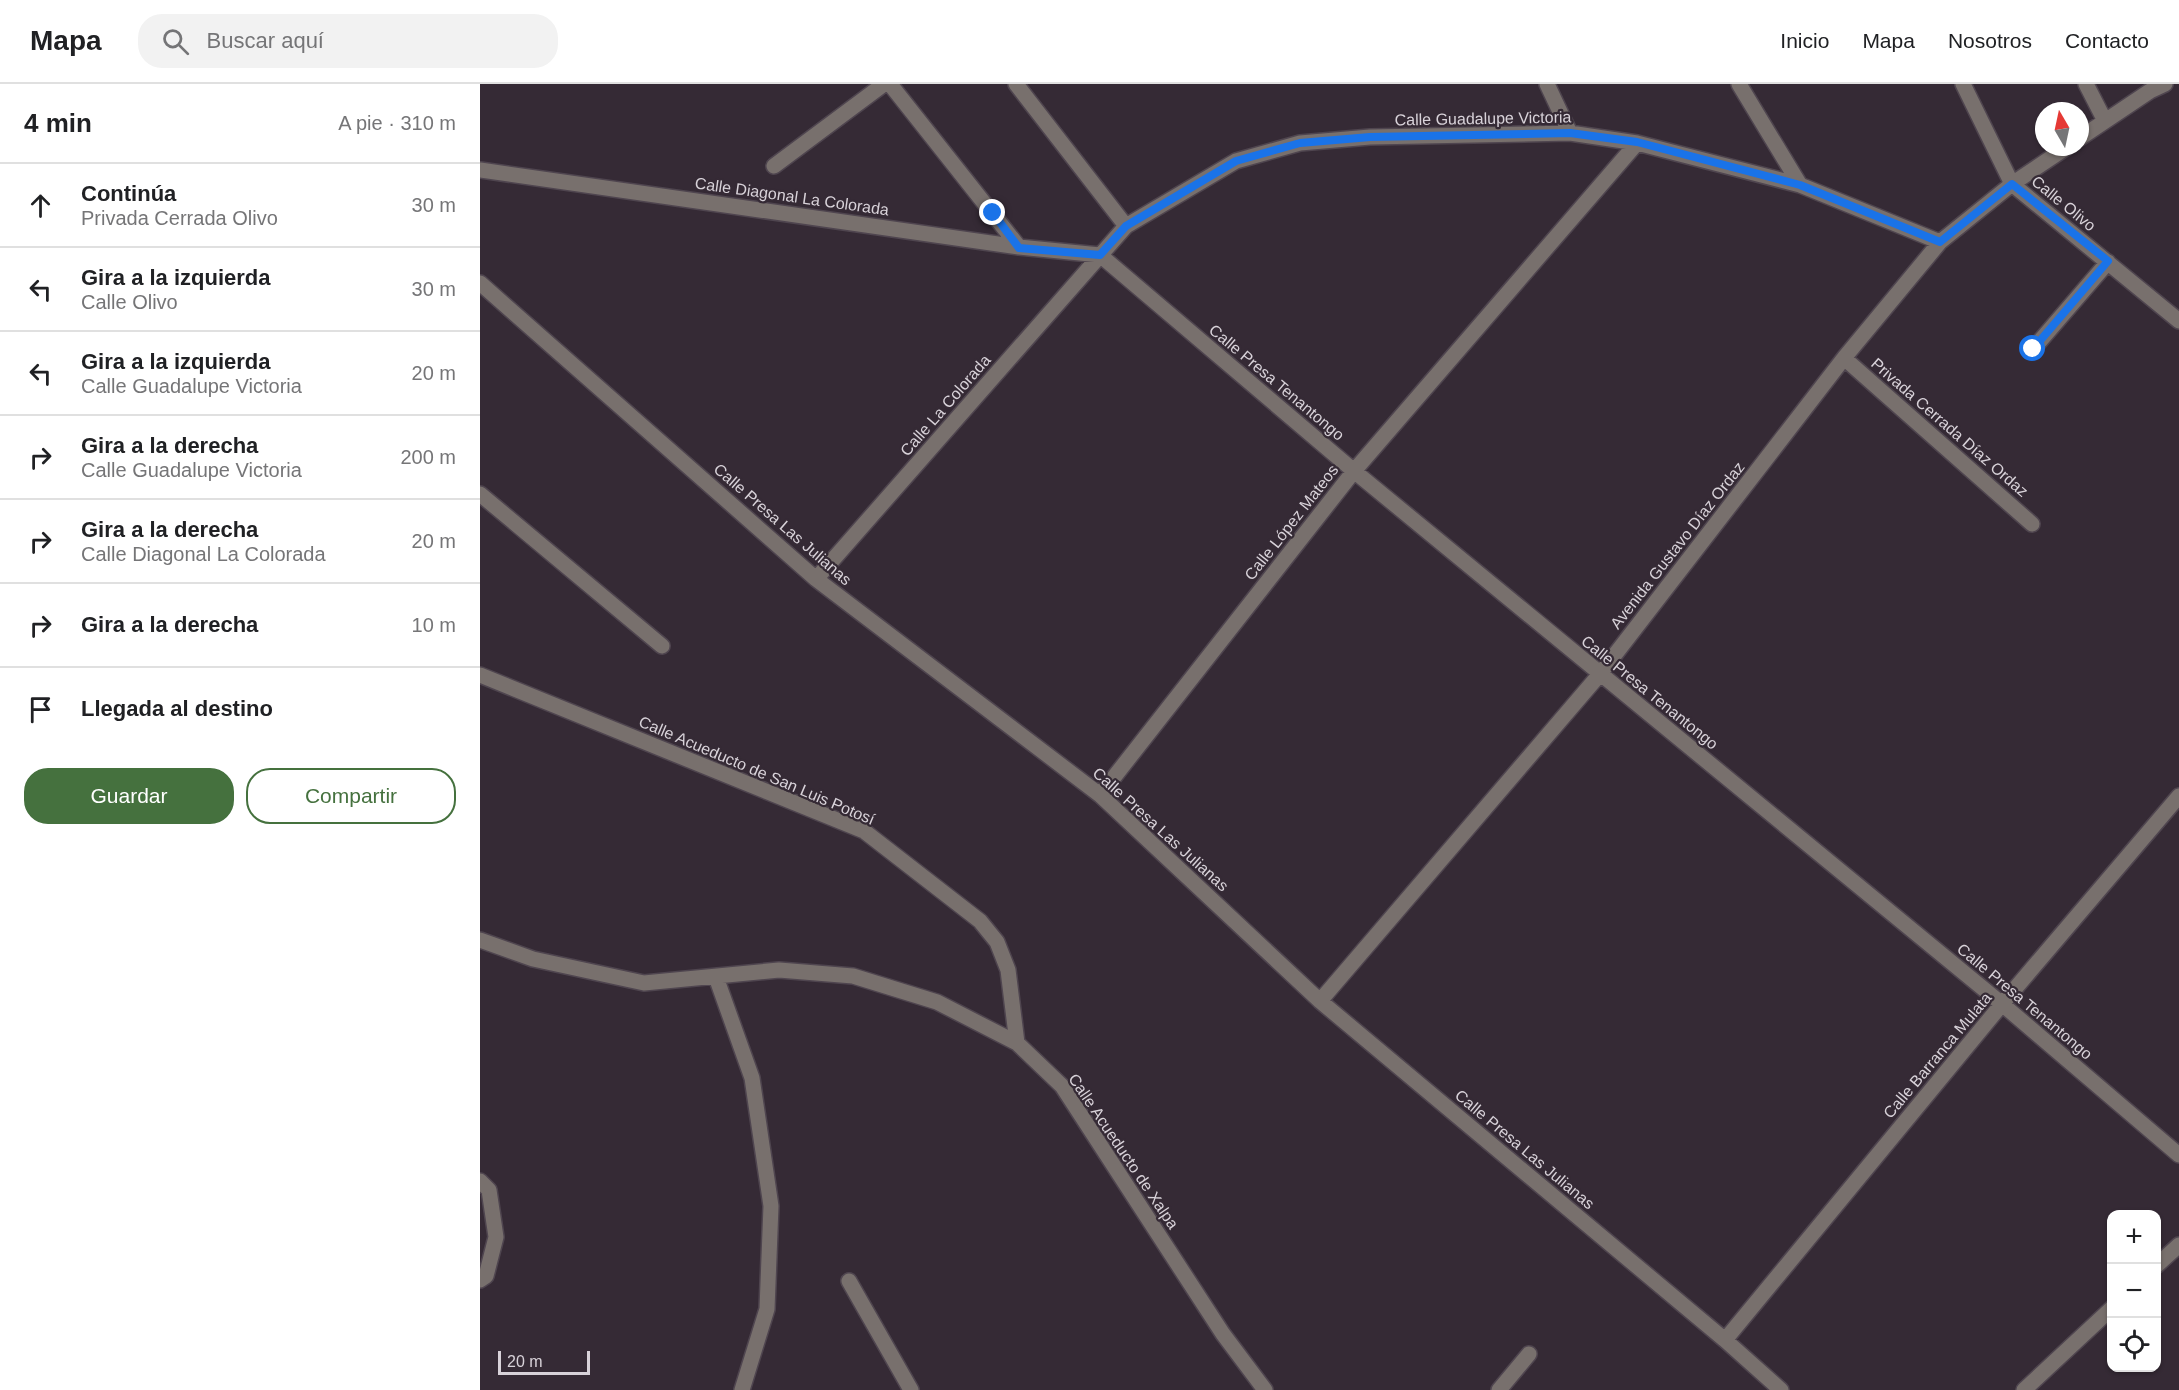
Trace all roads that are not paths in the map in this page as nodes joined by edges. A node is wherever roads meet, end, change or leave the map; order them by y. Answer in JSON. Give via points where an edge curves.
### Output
{"nodes":[{"id":1,"x":884,"y":84,"type":"edge"},
{"id":2,"x":890,"y":84,"type":"edge"},
{"id":3,"x":1016,"y":84,"type":"edge"},
{"id":4,"x":1548,"y":84,"type":"edge"},
{"id":5,"x":1739,"y":84,"type":"edge"},
{"id":6,"x":1964,"y":84,"type":"edge"},
{"id":7,"x":2086,"y":84,"type":"edge"},
{"id":8,"x":2166,"y":84,"type":"edge"},
{"id":9,"x":2105,"y":121,"type":"junction"},
{"id":10,"x":2089,"y":132,"type":"edge"},
{"id":11,"x":1570,"y":133,"type":"junction"},
{"id":12,"x":1637,"y":142,"type":"junction"},
{"id":13,"x":2054,"y":156,"type":"edge"},
{"id":14,"x":774,"y":166,"type":"dead end"},
{"id":15,"x":480,"y":170,"type":"edge"},
{"id":16,"x":2012,"y":184,"type":"junction"},
{"id":17,"x":1800,"y":185,"type":"junction"},
{"id":18,"x":1126,"y":226,"type":"junction"},
{"id":19,"x":1940,"y":242,"type":"junction"},
{"id":20,"x":1019,"y":248,"type":"junction"},
{"id":21,"x":1100,"y":255,"type":"junction"},
{"id":22,"x":2108,"y":261,"type":"junction"},
{"id":23,"x":480,"y":283,"type":"edge"},
{"id":24,"x":2179,"y":321,"type":"edge"},
{"id":25,"x":2033,"y":349,"type":"dead end"},
{"id":26,"x":1844,"y":358,"type":"junction"},
{"id":27,"x":1354,"y":471,"type":"junction"},
{"id":28,"x":480,"y":494,"type":"edge"},
{"id":29,"x":2032,"y":524,"type":"dead end"},
{"id":30,"x":816,"y":579,"type":"junction"},
{"id":31,"x":662,"y":646,"type":"dead end"},
{"id":32,"x":1600,"y":674,"type":"junction"},
{"id":33,"x":480,"y":675,"type":"edge"},
{"id":34,"x":1100,"y":795,"type":"junction"},
{"id":35,"x":2179,"y":796,"type":"edge"},
{"id":36,"x":480,"y":940,"type":"edge"},
{"id":37,"x":716,"y":976,"type":"junction"},
{"id":38,"x":1320,"y":1002,"type":"junction"},
{"id":39,"x":2002,"y":1004,"type":"junction"},
{"id":40,"x":1017,"y":1043,"type":"junction"},
{"id":41,"x":2179,"y":1155,"type":"edge"},
{"id":42,"x":480,"y":1181,"type":"edge"},
{"id":43,"x":2179,"y":1245,"type":"edge"},
{"id":44,"x":2159,"y":1264,"type":"edge"},
{"id":45,"x":480,"y":1280,"type":"edge"},
{"id":46,"x":849,"y":1281,"type":"dead end"},
{"id":47,"x":2107,"y":1313,"type":"edge"},
{"id":48,"x":1725,"y":1340,"type":"junction"},
{"id":49,"x":1529,"y":1354,"type":"dead end"},
{"id":50,"x":742,"y":1390,"type":"edge"},
{"id":51,"x":911,"y":1390,"type":"edge"},
{"id":52,"x":1265,"y":1390,"type":"edge"},
{"id":53,"x":1499,"y":1390,"type":"edge"},
{"id":54,"x":1781,"y":1390,"type":"edge"},
{"id":55,"x":2024,"y":1390,"type":"edge"}],
"edges":[{"from":1,"to":14,"type":"street"},
{"from":2,"to":20,"type":"street"},
{"from":3,"to":18,"type":"street"},
{"from":4,"to":11,"type":"street"},
{"from":5,"to":17,"type":"street"},
{"from":6,"to":16,"type":"street","name":"Calle Olivo"},
{"from":7,"to":9,"type":"street"},
{"from":8,"to":9,"type":"street"},
{"from":9,"to":10,"type":"street"},
{"from":11,"to":12,"type":"street","name":"Calle Guadalupe Victoria"},
{"from":11,"to":18,"type":"street","name":"Calle Guadalupe Victoria","via":[[1370,137],[1300,143],[1236,161]]},
{"from":12,"to":17,"type":"street","name":"Calle Guadalupe Victoria"},
{"from":12,"to":27,"type":"street","name":"Calle López Mateos"},
{"from":13,"to":16,"type":"street"},
{"from":15,"to":20,"type":"street","name":"Calle Diagonal La Colorada"},
{"from":16,"to":19,"type":"street"},
{"from":16,"to":22,"type":"street","name":"Calle Olivo"},
{"from":17,"to":19,"type":"street","name":"Calle Guadalupe Victoria"},
{"from":18,"to":21,"type":"street","name":"Calle Guadalupe Victoria"},
{"from":19,"to":26,"type":"street","name":"Avenida Gustavo Díaz Ordaz"},
{"from":20,"to":21,"type":"street","name":"Calle Diagonal La Colorada"},
{"from":21,"to":27,"type":"street","name":"Calle Presa Tenantongo"},
{"from":21,"to":30,"type":"street","name":"Calle La Colorada"},
{"from":22,"to":24,"type":"street","name":"Calle Olivo"},
{"from":22,"to":25,"type":"street"},
{"from":23,"to":30,"type":"street","name":"Calle Presa Las Julianas"},
{"from":26,"to":29,"type":"street","name":"Privada Cerrada Díaz Ordaz"},
{"from":26,"to":32,"type":"street","name":"Avenida Gustavo Díaz Ordaz"},
{"from":27,"to":32,"type":"street","name":"Calle Presa Tenantongo"},
{"from":27,"to":34,"type":"street","name":"Calle López Mateos"},
{"from":28,"to":31,"type":"street"},
{"from":30,"to":34,"type":"street","name":"Calle Presa Las Julianas"},
{"from":32,"to":38,"type":"street","name":"Avenida Gustavo Díaz Ordaz"},
{"from":32,"to":39,"type":"street","name":"Calle Presa Tenantongo"},
{"from":33,"to":40,"type":"street","name":"Calle Acueducto de San Luis Potosí","via":[[864,831],[980,921],[997,942],[1008,970]]},
{"from":34,"to":38,"type":"street","name":"Calle Presa Las Julianas"},
{"from":35,"to":39,"type":"street","name":"Calle Barranca Mulata"},
{"from":36,"to":37,"type":"street","name":"Calle Acueducto de Xalpa","via":[[533,959],[644,983]]},
{"from":37,"to":40,"type":"street","name":"Calle Acueducto de Xalpa","via":[[779,970],[853,976],[937,1002]]},
{"from":37,"to":50,"type":"street","via":[[752,1078],[771,1206],[767,1309]]},
{"from":38,"to":48,"type":"street","name":"Calle Presa Las Julianas"},
{"from":39,"to":41,"type":"street","name":"Calle Presa Tenantongo"},
{"from":39,"to":48,"type":"street","name":"Calle Barranca Mulata"},
{"from":40,"to":52,"type":"street","name":"Calle Acueducto de Xalpa","via":[[1062,1086],[1223,1334]]},
{"from":42,"to":45,"type":"street","via":[[489,1190],[496,1237],[486,1276]]},
{"from":43,"to":44,"type":"street"},
{"from":46,"to":51,"type":"street"},
{"from":47,"to":55,"type":"street"},
{"from":48,"to":54,"type":"street","name":"Calle Presa Las Julianas"},
{"from":49,"to":53,"type":"street"}]}
